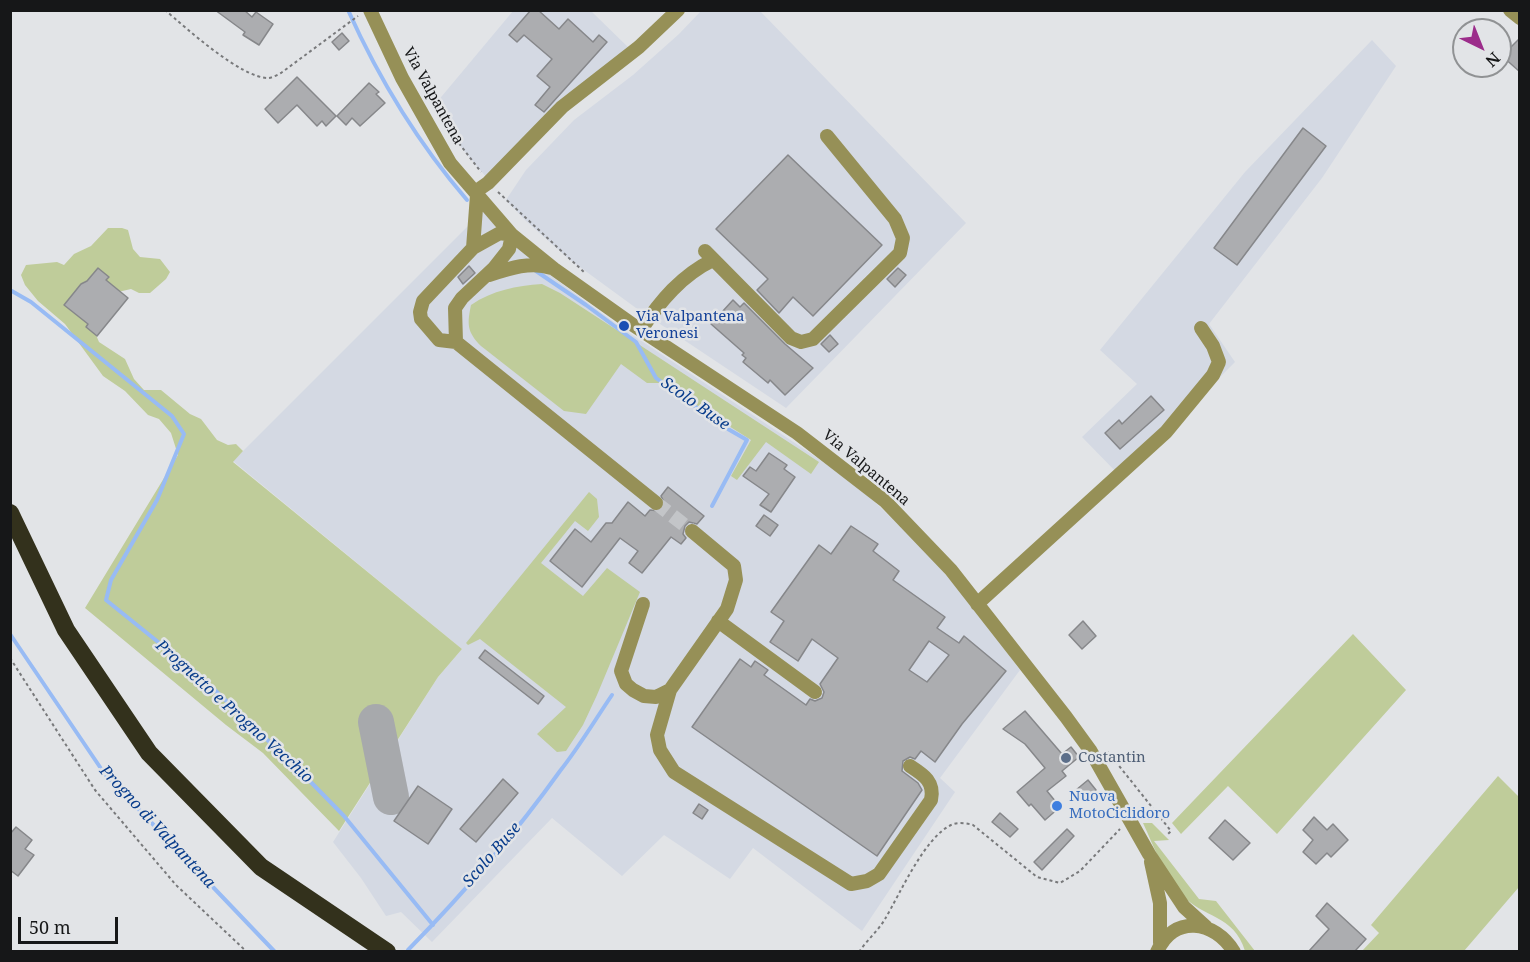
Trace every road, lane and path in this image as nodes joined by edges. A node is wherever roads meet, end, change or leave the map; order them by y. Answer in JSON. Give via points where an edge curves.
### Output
{"nodes":[{"id":1,"x":165,"y":10,"type":"edge"},
{"id":2,"x":678,"y":10,"type":"edge"},
{"id":3,"x":1510,"y":10,"type":"edge"},
{"id":4,"x":365,"y":13,"type":"edge"},
{"id":5,"x":1520,"y":18,"type":"edge"},
{"id":6,"x":827,"y":136,"type":"dead end"},
{"id":7,"x":476,"y":194,"type":"junction"},
{"id":8,"x":512,"y":235,"type":"junction"},
{"id":9,"x":473,"y":248,"type":"junction"},
{"id":10,"x":554,"y":269,"type":"junction"},
{"id":11,"x":487,"y":275,"type":"junction"},
{"id":12,"x":1201,"y":328,"type":"dead end"},
{"id":13,"x":641,"y":330,"type":"junction"},
{"id":14,"x":456,"y":342,"type":"junction"},
{"id":15,"x":657,"y":503,"type":"tunnel mouth"},
{"id":16,"x":10,"y":513,"type":"edge"},
{"id":17,"x":692,"y":531,"type":"tunnel mouth"},
{"id":18,"x":643,"y":604,"type":"dead end"},
{"id":19,"x":977,"y":604,"type":"junction"},
{"id":20,"x":718,"y":621,"type":"junction"},
{"id":21,"x":10,"y":658,"type":"edge"},
{"id":22,"x":670,"y":690,"type":"junction"},
{"id":23,"x":815,"y":692,"type":"dead end"},
{"id":24,"x":910,"y":766,"type":"dead end"},
{"id":25,"x":1133,"y":824,"type":"junction"},
{"id":26,"x":1171,"y":831,"type":"dead end"},
{"id":27,"x":1168,"y":834,"type":"dead end"},
{"id":28,"x":1149,"y":854,"type":"junction"},
{"id":29,"x":1206,"y":927,"type":"junction"},
{"id":30,"x":1158,"y":947,"type":"edge"},
{"id":31,"x":247,"y":951,"type":"edge"},
{"id":32,"x":387,"y":951,"type":"edge"},
{"id":33,"x":859,"y":951,"type":"edge"},
{"id":34,"x":1234,"y":951,"type":"edge"}],
"edges":[{"from":1,"to":4,"type":"path","via":[[226,59],[270,78]]},
{"from":2,"to":7,"type":"street","via":[[648,40],[562,107]]},
{"from":3,"to":5,"type":"street"},
{"from":4,"to":7,"type":"street","name":"Via Valpantena","via":[[450,163]]},
{"from":6,"to":13,"type":"street","via":[[895,219],[903,238],[900,253],[813,339],[801,342],[790,338],[709,255],[655,309]]},
{"from":7,"to":8,"type":"street","name":"Via Valpantena"},
{"from":7,"to":9,"type":"street"},
{"from":8,"to":9,"type":"street","via":[[500,233]]},
{"from":8,"to":10,"type":"street","name":"Via Valpantena"},
{"from":8,"to":11,"type":"street","via":[[509,249]]},
{"from":9,"to":14,"type":"street","via":[[423,301],[420,312],[421,319],[439,340]]},
{"from":10,"to":11,"type":"street","via":[[541,265],[514,267]]},
{"from":10,"to":13,"type":"street","name":"Via Valpantena"},
{"from":11,"to":14,"type":"street","via":[[455,308]]},
{"from":12,"to":19,"type":"street","via":[[1219,362],[1214,375],[1166,432]]},
{"from":13,"to":19,"type":"street","name":"Via Valpantena","via":[[797,433],[885,501],[951,570]]},
{"from":14,"to":15,"type":"street"},
{"from":16,"to":32,"type":"highway","via":[[66,630],[149,753],[261,867]]},
{"from":17,"to":20,"type":"street","via":[[734,566],[736,580],[727,609]]},
{"from":18,"to":22,"type":"street","via":[[621,672],[626,684],[644,696],[656,697]]},
{"from":19,"to":25,"type":"street","name":"Via Valpantena","via":[[1090,750]]},
{"from":20,"to":22,"type":"street"},
{"from":20,"to":23,"type":"street"},
{"from":21,"to":31,"type":"path","via":[[94,790],[176,885]]},
{"from":22,"to":24,"type":"street","via":[[657,735],[660,750],[674,772],[851,884],[879,874],[931,800],[931,782]]},
{"from":25,"to":28,"type":"street","name":"Via Valpantena"},
{"from":25,"to":33,"type":"path","via":[[1124,825],[1080,871],[1060,883],[1037,878],[973,825],[952,824],[941,831],[915,865],[883,921]]},
{"from":26,"to":27,"type":"path"},
{"from":28,"to":29,"type":"street","name":"Via Valpantena","via":[[1184,907]]},
{"from":28,"to":30,"type":"street","name":"Via Valpantena","via":[[1160,903]]},
{"from":29,"to":30,"type":"street","name":"Via Valpantena","via":[[1180,928]]},
{"from":29,"to":34,"type":"street","name":"Via Valpantena","via":[[1222,936]]}]}
